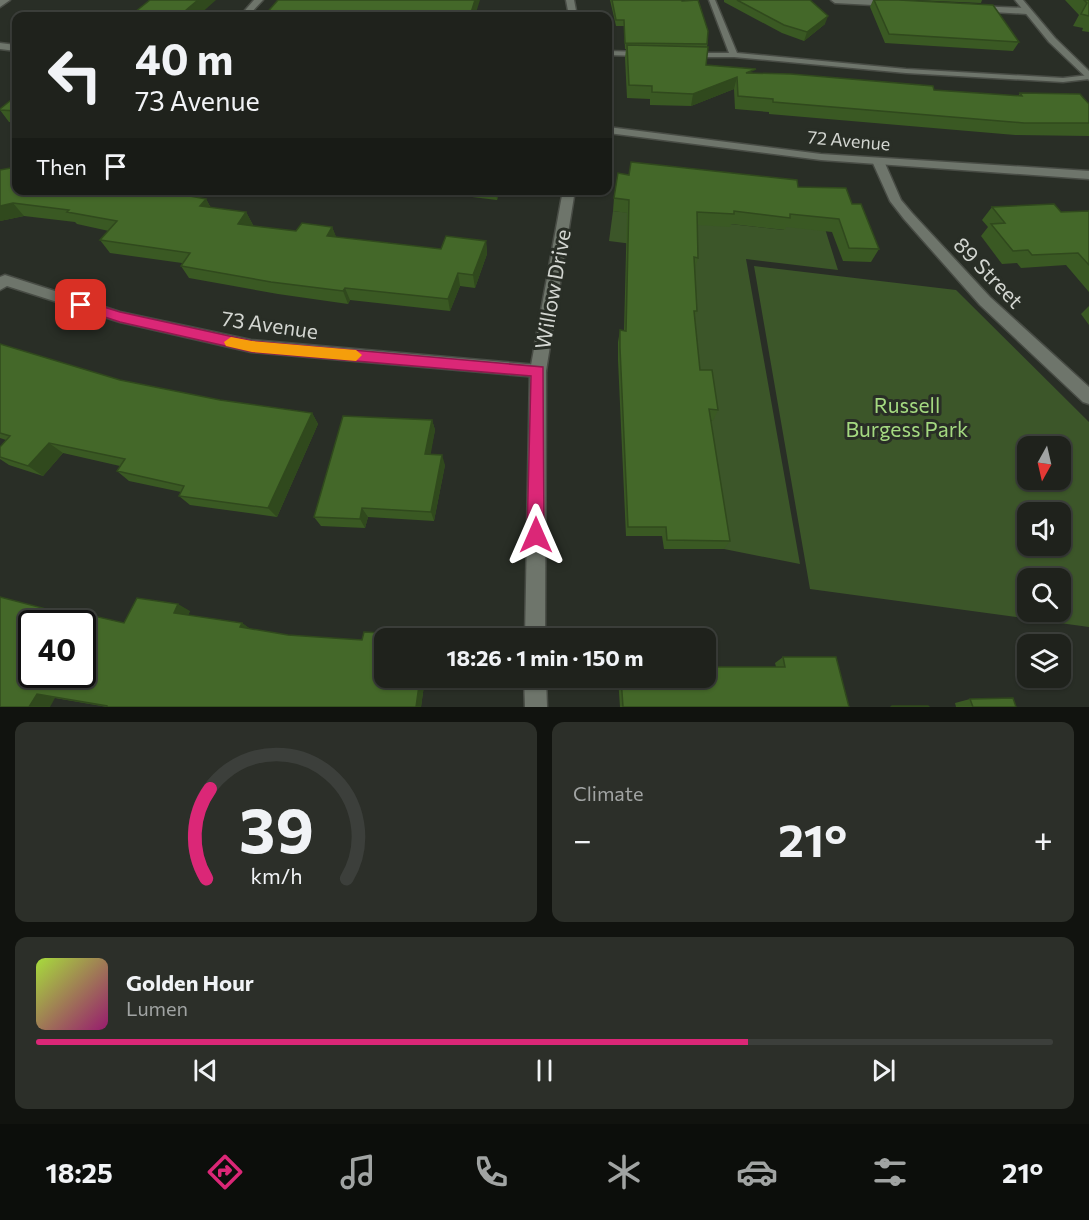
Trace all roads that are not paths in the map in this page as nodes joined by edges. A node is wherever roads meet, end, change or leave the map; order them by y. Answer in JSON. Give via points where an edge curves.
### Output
{"nodes":[{"id":1,"x":6,"y":0,"type":"edge"},
{"id":2,"x":259,"y":0,"type":"edge"},
{"id":3,"x":712,"y":0,"type":"edge"},
{"id":4,"x":835,"y":0,"type":"edge"},
{"id":5,"x":1018,"y":0,"type":"edge"},
{"id":6,"x":0,"y":4,"type":"edge"},
{"id":7,"x":904,"y":4,"type":"edge"},
{"id":8,"x":966,"y":8,"type":"edge"},
{"id":9,"x":1027,"y":11,"type":"junction"},
{"id":10,"x":248,"y":12,"type":"edge"},
{"id":11,"x":612,"y":53,"type":"edge"},
{"id":12,"x":653,"y":54,"type":"edge"},
{"id":13,"x":688,"y":55,"type":"edge"},
{"id":14,"x":734,"y":55,"type":"junction"},
{"id":15,"x":1089,"y":77,"type":"edge"},
{"id":16,"x":612,"y":130,"type":"edge"},
{"id":17,"x":878,"y":161,"type":"junction"},
{"id":18,"x":1089,"y":175,"type":"edge"},
{"id":19,"x":567,"y":195,"type":"edge"},
{"id":20,"x":2,"y":282,"type":"edge"},
{"id":21,"x":538,"y":371,"type":"junction"},
{"id":22,"x":1089,"y":398,"type":"edge"},
{"id":23,"x":535,"y":628,"type":"edge"},
{"id":24,"x":535,"y":688,"type":"edge"},
{"id":25,"x":536,"y":707,"type":"edge"}],
"edges":[{"from":1,"to":6,"type":"street"},
{"from":2,"to":10,"type":"street"},
{"from":3,"to":14,"type":"lane"},
{"from":4,"to":7,"type":"street"},
{"from":5,"to":9,"type":"street"},
{"from":8,"to":9,"type":"street"},
{"from":9,"to":15,"type":"street"},
{"from":11,"to":12,"type":"lane"},
{"from":13,"to":14,"type":"lane"},
{"from":14,"to":15,"type":"lane","via":[[906,71],[1063,80]]},
{"from":16,"to":17,"type":"street","name":"72 Avenue"},
{"from":17,"to":18,"type":"street","name":"72 Avenue"},
{"from":17,"to":22,"type":"street","name":"89 Street","via":[[896,201],[908,216],[985,301]]},
{"from":19,"to":21,"type":"street","name":"Willow Drive"},
{"from":20,"to":21,"type":"street","name":"73 Avenue","via":[[120,317],[252,346]]},
{"from":21,"to":23,"type":"street","name":"Willow Drive"},
{"from":24,"to":25,"type":"street"}]}
